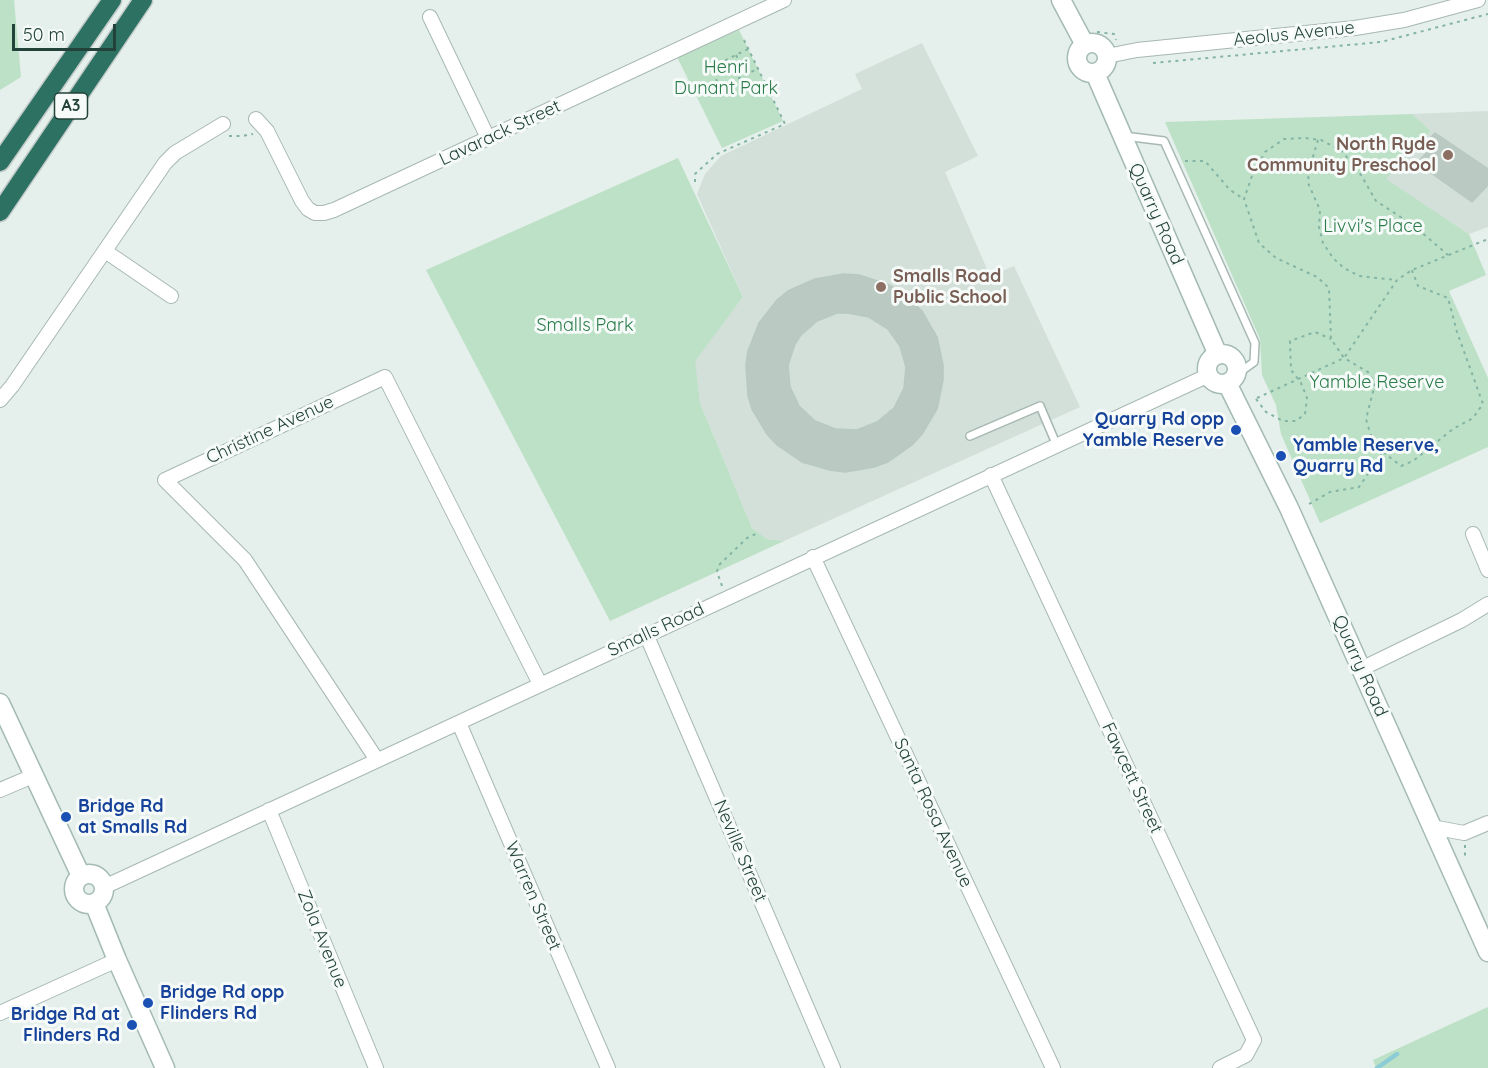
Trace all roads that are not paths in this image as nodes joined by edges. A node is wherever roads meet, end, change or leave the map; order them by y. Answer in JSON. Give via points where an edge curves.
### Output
{"nodes":[{"id":1,"x":112,"y":0,"type":"edge"},
{"id":2,"x":143,"y":0,"type":"edge"},
{"id":3,"x":784,"y":0,"type":"edge"},
{"id":4,"x":1061,"y":0,"type":"edge"},
{"id":5,"x":1478,"y":0,"type":"edge"},
{"id":6,"x":430,"y":17,"type":"dead end"},
{"id":7,"x":1091,"y":39,"type":"junction"},
{"id":8,"x":1112,"y":48,"type":"junction"},
{"id":9,"x":1095,"y":73,"type":"junction"},
{"id":10,"x":256,"y":119,"type":"dead end"},
{"id":11,"x":216,"y":128,"type":"road end"},
{"id":12,"x":1122,"y":135,"type":"junction"},
{"id":13,"x":488,"y":138,"type":"junction"},
{"id":14,"x":0,"y":162,"type":"edge"},
{"id":15,"x":0,"y":212,"type":"edge"},
{"id":16,"x":105,"y":251,"type":"junction"},
{"id":17,"x":171,"y":296,"type":"dead end"},
{"id":18,"x":1218,"y":355,"type":"junction"},
{"id":19,"x":1209,"y":375,"type":"junction"},
{"id":20,"x":1232,"y":379,"type":"junction"},
{"id":21,"x":0,"y":400,"type":"edge"},
{"id":22,"x":970,"y":436,"type":"dead end"},
{"id":23,"x":1057,"y":446,"type":"junction"},
{"id":24,"x":991,"y":475,"type":"junction"},
{"id":25,"x":1473,"y":534,"type":"dead end"},
{"id":26,"x":813,"y":558,"type":"junction"},
{"id":27,"x":1488,"y":570,"type":"edge"},
{"id":28,"x":1488,"y":604,"type":"edge"},
{"id":29,"x":646,"y":634,"type":"junction"},
{"id":30,"x":1361,"y":669,"type":"junction"},
{"id":31,"x":540,"y":684,"type":"junction"},
{"id":32,"x":0,"y":703,"type":"edge"},
{"id":33,"x":459,"y":723,"type":"junction"},
{"id":34,"x":377,"y":760,"type":"junction"},
{"id":35,"x":33,"y":776,"type":"junction"},
{"id":36,"x":0,"y":790,"type":"edge"},
{"id":37,"x":269,"y":810,"type":"junction"},
{"id":38,"x":1488,"y":822,"type":"edge"},
{"id":39,"x":1432,"y":827,"type":"junction"},
{"id":40,"x":81,"y":876,"type":"junction"},
{"id":41,"x":104,"y":887,"type":"junction"},
{"id":42,"x":94,"y":903,"type":"junction"},
{"id":43,"x":1488,"y":952,"type":"edge"},
{"id":44,"x":117,"y":960,"type":"junction"},
{"id":45,"x":0,"y":1013,"type":"edge"},
{"id":46,"x":165,"y":1068,"type":"edge"},
{"id":47,"x":376,"y":1068,"type":"edge"},
{"id":48,"x":608,"y":1068,"type":"edge"},
{"id":49,"x":833,"y":1068,"type":"edge"},
{"id":50,"x":1053,"y":1068,"type":"edge"},
{"id":51,"x":1220,"y":1068,"type":"edge"}],
"edges":[{"from":1,"to":14,"type":"highway","number":"A3"},
{"from":2,"to":15,"type":"highway","number":"A3"},
{"from":3,"to":13,"type":"street","name":"Lavarack Street"},
{"from":4,"to":7,"type":"street"},
{"from":5,"to":8,"type":"street","name":"Aeolus Avenue","via":[[1404,20],[1354,28],[1137,50]]},
{"from":6,"to":13,"type":"street"},
{"from":7,"to":8,"type":"street","via":[[1092,44]]},
{"from":7,"to":9,"type":"street","name":"Quarry Road","via":[[1078,53],[1078,64],[1085,72]]},
{"from":8,"to":9,"type":"street","via":[[1105,67]]},
{"from":9,"to":12,"type":"street","name":"Quarry Road"},
{"from":10,"to":13,"type":"street","name":"Lavarack Street","via":[[267,131],[302,201],[315,213],[334,210]]},
{"from":11,"to":16,"type":"street","via":[[165,163]]},
{"from":12,"to":18,"type":"street","name":"Quarry Road"},
{"from":12,"to":20,"type":"lane","via":[[1164,141],[1174,163],[1255,343],[1254,362]]},
{"from":16,"to":17,"type":"street"},
{"from":16,"to":21,"type":"street"},
{"from":18,"to":19,"type":"street","via":[[1208,365]]},
{"from":18,"to":20,"type":"street","via":[[1227,355],[1237,366]]},
{"from":19,"to":20,"type":"street","via":[[1215,381]]},
{"from":19,"to":23,"type":"street","name":"Smalls Road"},
{"from":20,"to":30,"type":"street","name":"Quarry Road","via":[[1241,410]]},
{"from":22,"to":23,"type":"lane","via":[[1040,406]]},
{"from":23,"to":24,"type":"street","name":"Smalls Road"},
{"from":24,"to":26,"type":"street","name":"Smalls Road"},
{"from":24,"to":51,"type":"street","name":"Fawcett Street","via":[[1254,1040],[1246,1055]]},
{"from":25,"to":27,"type":"street"},
{"from":26,"to":29,"type":"street","name":"Smalls Road"},
{"from":26,"to":50,"type":"street","name":"Santa Rosa Avenue"},
{"from":28,"to":30,"type":"street"},
{"from":29,"to":31,"type":"street","name":"Smalls Road"},
{"from":29,"to":49,"type":"street","name":"Neville Street"},
{"from":30,"to":39,"type":"street","name":"Quarry Road"},
{"from":31,"to":33,"type":"street","name":"Smalls Road"},
{"from":31,"to":34,"type":"street","name":"Christine Avenue","via":[[384,377],[165,480],[245,560]]},
{"from":32,"to":35,"type":"street"},
{"from":33,"to":34,"type":"street","name":"Smalls Road"},
{"from":33,"to":48,"type":"street","name":"Warren Street"},
{"from":34,"to":37,"type":"street","name":"Smalls Road"},
{"from":35,"to":36,"type":"street"},
{"from":35,"to":40,"type":"street"},
{"from":37,"to":41,"type":"street","name":"Smalls Road"},
{"from":37,"to":47,"type":"street","name":"Zola Avenue"},
{"from":38,"to":39,"type":"street","via":[[1464,833]]},
{"from":39,"to":43,"type":"street","name":"Quarry Road"},
{"from":40,"to":41,"type":"street","via":[[95,876]]},
{"from":40,"to":42,"type":"street","via":[[75,893],[84,903]]},
{"from":41,"to":42,"type":"street"},
{"from":42,"to":44,"type":"street"},
{"from":44,"to":45,"type":"street"},
{"from":44,"to":46,"type":"street"}]}
